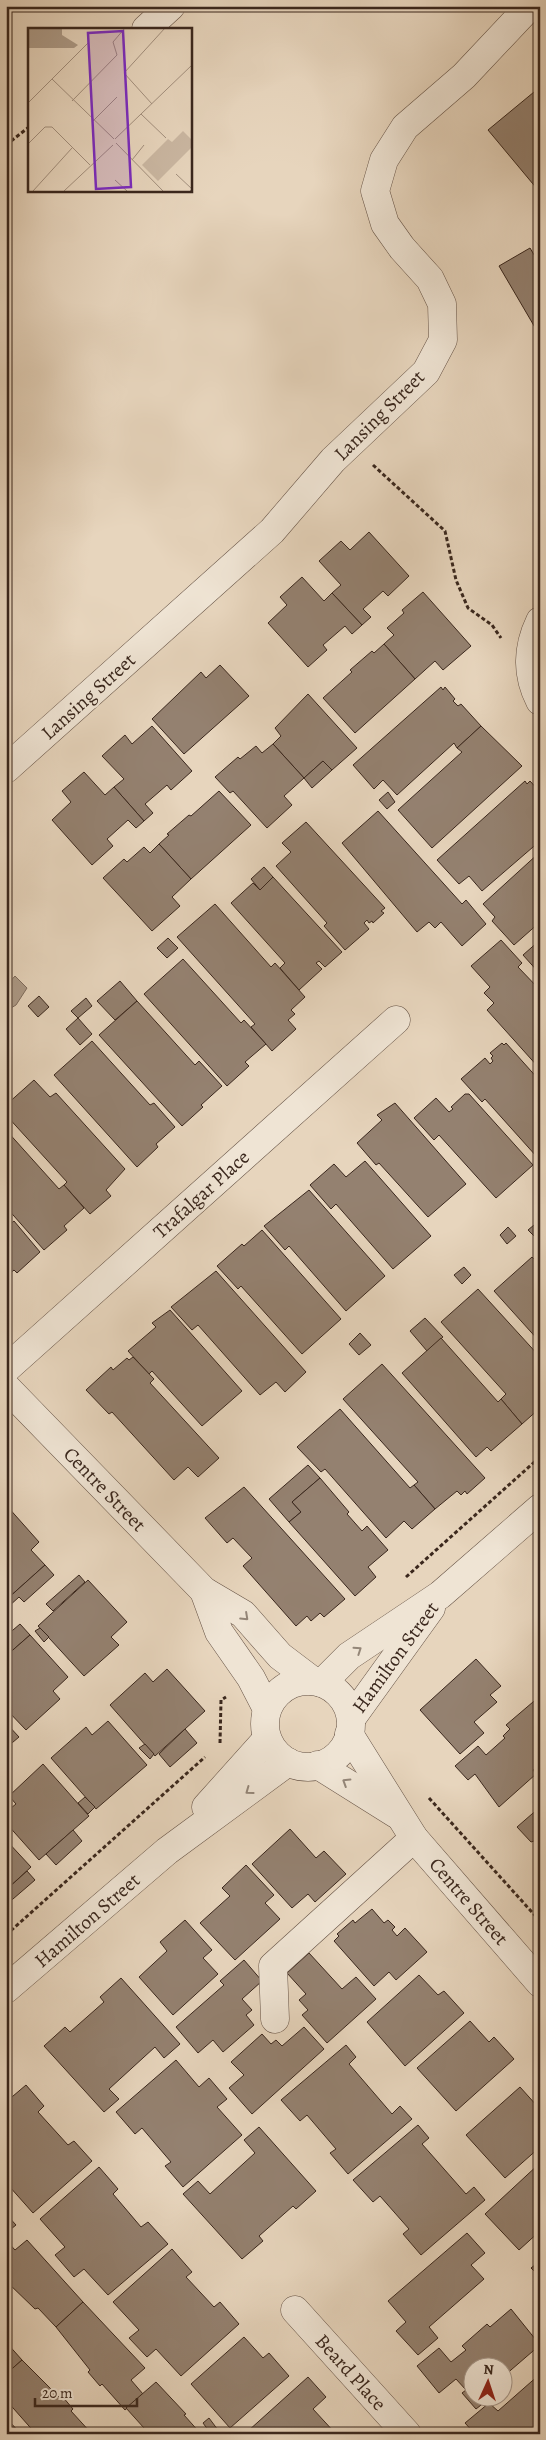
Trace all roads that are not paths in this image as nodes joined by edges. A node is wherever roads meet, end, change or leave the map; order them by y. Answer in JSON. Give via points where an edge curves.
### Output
{"nodes":[{"id":1,"x":171,"y":6,"type":"edge"},
{"id":2,"x":530,"y":6,"type":"edge"},
{"id":3,"x":147,"y":28,"type":"edge"},
{"id":4,"x":540,"y":621,"type":"edge"},
{"id":5,"x":540,"y":701,"type":"edge"},
{"id":6,"x":6,"y":769,"type":"edge"},
{"id":7,"x":396,"y":1020,"type":"dead end"},
{"id":8,"x":6,"y":1369,"type":"edge"},
{"id":9,"x":6,"y":1387,"type":"edge"},
{"id":10,"x":540,"y":1508,"type":"edge"},
{"id":11,"x":204,"y":1591,"type":"junction"},
{"id":12,"x":440,"y":1595,"type":"junction"},
{"id":13,"x":318,"y":1682,"type":"junction"},
{"id":14,"x":267,"y":1709,"type":"junction"},
{"id":15,"x":350,"y":1727,"type":"junction"},
{"id":16,"x":267,"y":1739,"type":"junction"},
{"id":17,"x":288,"y":1762,"type":"junction"},
{"id":18,"x":318,"y":1765,"type":"junction"},
{"id":19,"x":408,"y":1828,"type":"junction"},
{"id":20,"x":167,"y":1851,"type":"junction"},
{"id":21,"x":540,"y":1982,"type":"edge"},
{"id":22,"x":6,"y":1989,"type":"edge"},
{"id":23,"x":276,"y":2019,"type":"dead end"},
{"id":24,"x":295,"y":2310,"type":"dead end"},
{"id":25,"x":407,"y":2434,"type":"edge"}],
"edges":[{"from":1,"to":3,"type":"street"},
{"from":2,"to":6,"type":"street","name":"Lansing Street","via":[[464,76],[405,127],[384,160],[375,191],[386,224],[430,279],[442,304],[443,340],[426,372],[334,460],[272,531]]},
{"from":4,"to":5,"type":"street","via":[[529,654],[530,673]]},
{"from":7,"to":8,"type":"street","name":"Trafalgar Place"},
{"from":9,"to":11,"type":"street","name":"Centre Street"},
{"from":10,"to":12,"type":"street","name":"Hamilton Street"},
{"from":11,"to":13,"type":"street","name":"Centre Street","one_way":true,"via":[[243,1614],[280,1656]]},
{"from":11,"to":14,"type":"street","name":"Centre Street","via":[[219,1632],[251,1678]]},
{"from":13,"to":12,"type":"street","name":"Hamilton Street","one_way":true,"via":[[349,1656]]},
{"from":12,"to":15,"type":"street","name":"Hamilton Street"},
{"from":13,"to":14,"type":"street","via":[[298,1682],[285,1687]]},
{"from":13,"to":15,"type":"street","via":[[342,1697]]},
{"from":14,"to":16,"type":"street"},
{"from":15,"to":18,"type":"street","via":[[338,1754]]},
{"from":15,"to":19,"type":"street","name":"Centre Street"},
{"from":16,"to":17,"type":"street"},
{"from":16,"to":20,"type":"street","name":"Hamilton Street"},
{"from":17,"to":18,"type":"street"},
{"from":17,"to":20,"type":"street","name":"Hamilton Street","one_way":true},
{"from":19,"to":18,"type":"street","name":"Centre Street","one_way":true},
{"from":19,"to":21,"type":"street","name":"Centre Street"},
{"from":19,"to":23,"type":"street","via":[[273,1966]]},
{"from":20,"to":22,"type":"street","name":"Hamilton Street"},
{"from":24,"to":25,"type":"street","name":"Beard Place"}]}
